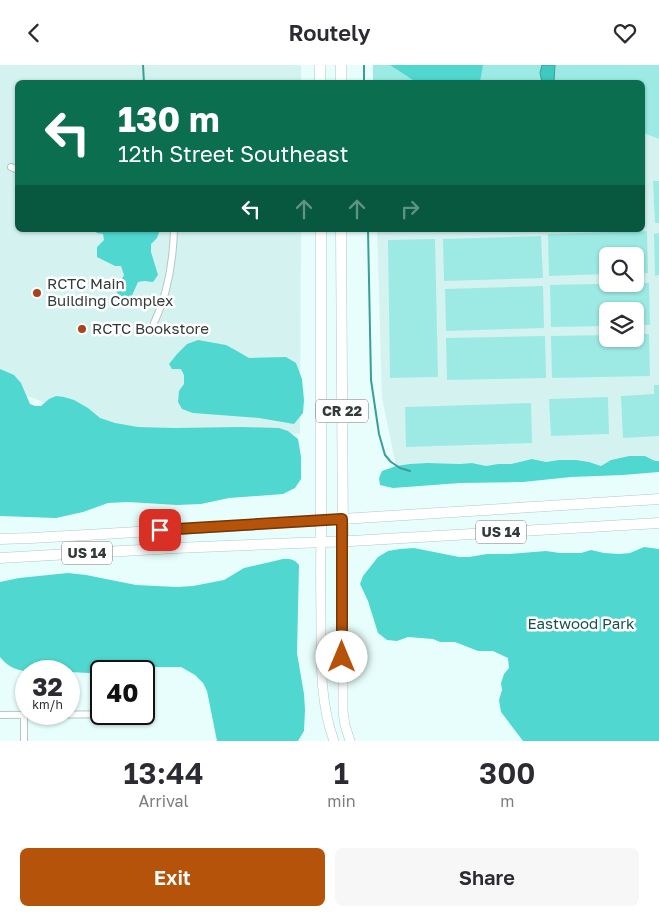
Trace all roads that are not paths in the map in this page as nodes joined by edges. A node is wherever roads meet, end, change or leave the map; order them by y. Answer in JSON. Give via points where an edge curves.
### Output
{"nodes":[{"id":1,"x":320,"y":65,"type":"edge"},
{"id":2,"x":342,"y":65,"type":"edge"},
{"id":3,"x":320,"y":80,"type":"edge"},
{"id":4,"x":342,"y":80,"type":"edge"},
{"id":5,"x":10,"y":167,"type":"dead end"},
{"id":6,"x":15,"y":169,"type":"edge"},
{"id":7,"x":174,"y":232,"type":"edge"},
{"id":8,"x":321,"y":232,"type":"edge"},
{"id":9,"x":342,"y":232,"type":"edge"},
{"id":10,"x":154,"y":323,"type":"dead end"},
{"id":11,"x":659,"y":499,"type":"edge"},
{"id":12,"x":342,"y":519,"type":"junction"},
{"id":13,"x":321,"y":520,"type":"junction"},
{"id":14,"x":659,"y":523,"type":"edge"},
{"id":15,"x":0,"y":539,"type":"edge"},
{"id":16,"x":343,"y":541,"type":"junction"},
{"id":17,"x":321,"y":542,"type":"junction"},
{"id":18,"x":0,"y":558,"type":"edge"},
{"id":19,"x":0,"y":715,"type":"edge"},
{"id":20,"x":15,"y":715,"type":"edge"},
{"id":21,"x":24,"y":725,"type":"edge"},
{"id":22,"x":24,"y":741,"type":"edge"},
{"id":23,"x":334,"y":741,"type":"edge"},
{"id":24,"x":350,"y":741,"type":"edge"}],
"edges":[{"from":1,"to":3,"type":"main road"},
{"from":2,"to":4,"type":"main road"},
{"from":5,"to":6,"type":"street"},
{"from":7,"to":10,"type":"street","via":[[167,285]]},
{"from":8,"to":13,"type":"main road","number":"CR 22"},
{"from":9,"to":12,"type":"main road","number":"CR 22"},
{"from":11,"to":12,"type":"main road","number":"US 14"},
{"from":12,"to":13,"type":"main road","number":"US 14"},
{"from":12,"to":16,"type":"main road","number":"CR 22"},
{"from":13,"to":15,"type":"main road","number":"US 14"},
{"from":13,"to":17,"type":"main road","number":"CR 22"},
{"from":14,"to":16,"type":"main road","number":"US 14"},
{"from":16,"to":17,"type":"main road","number":"US 14"},
{"from":16,"to":24,"type":"street","via":[[343,712]]},
{"from":17,"to":18,"type":"main road","number":"US 14"},
{"from":17,"to":23,"type":"street","via":[[323,683]]},
{"from":19,"to":20,"type":"street"},
{"from":21,"to":22,"type":"street"}]}
